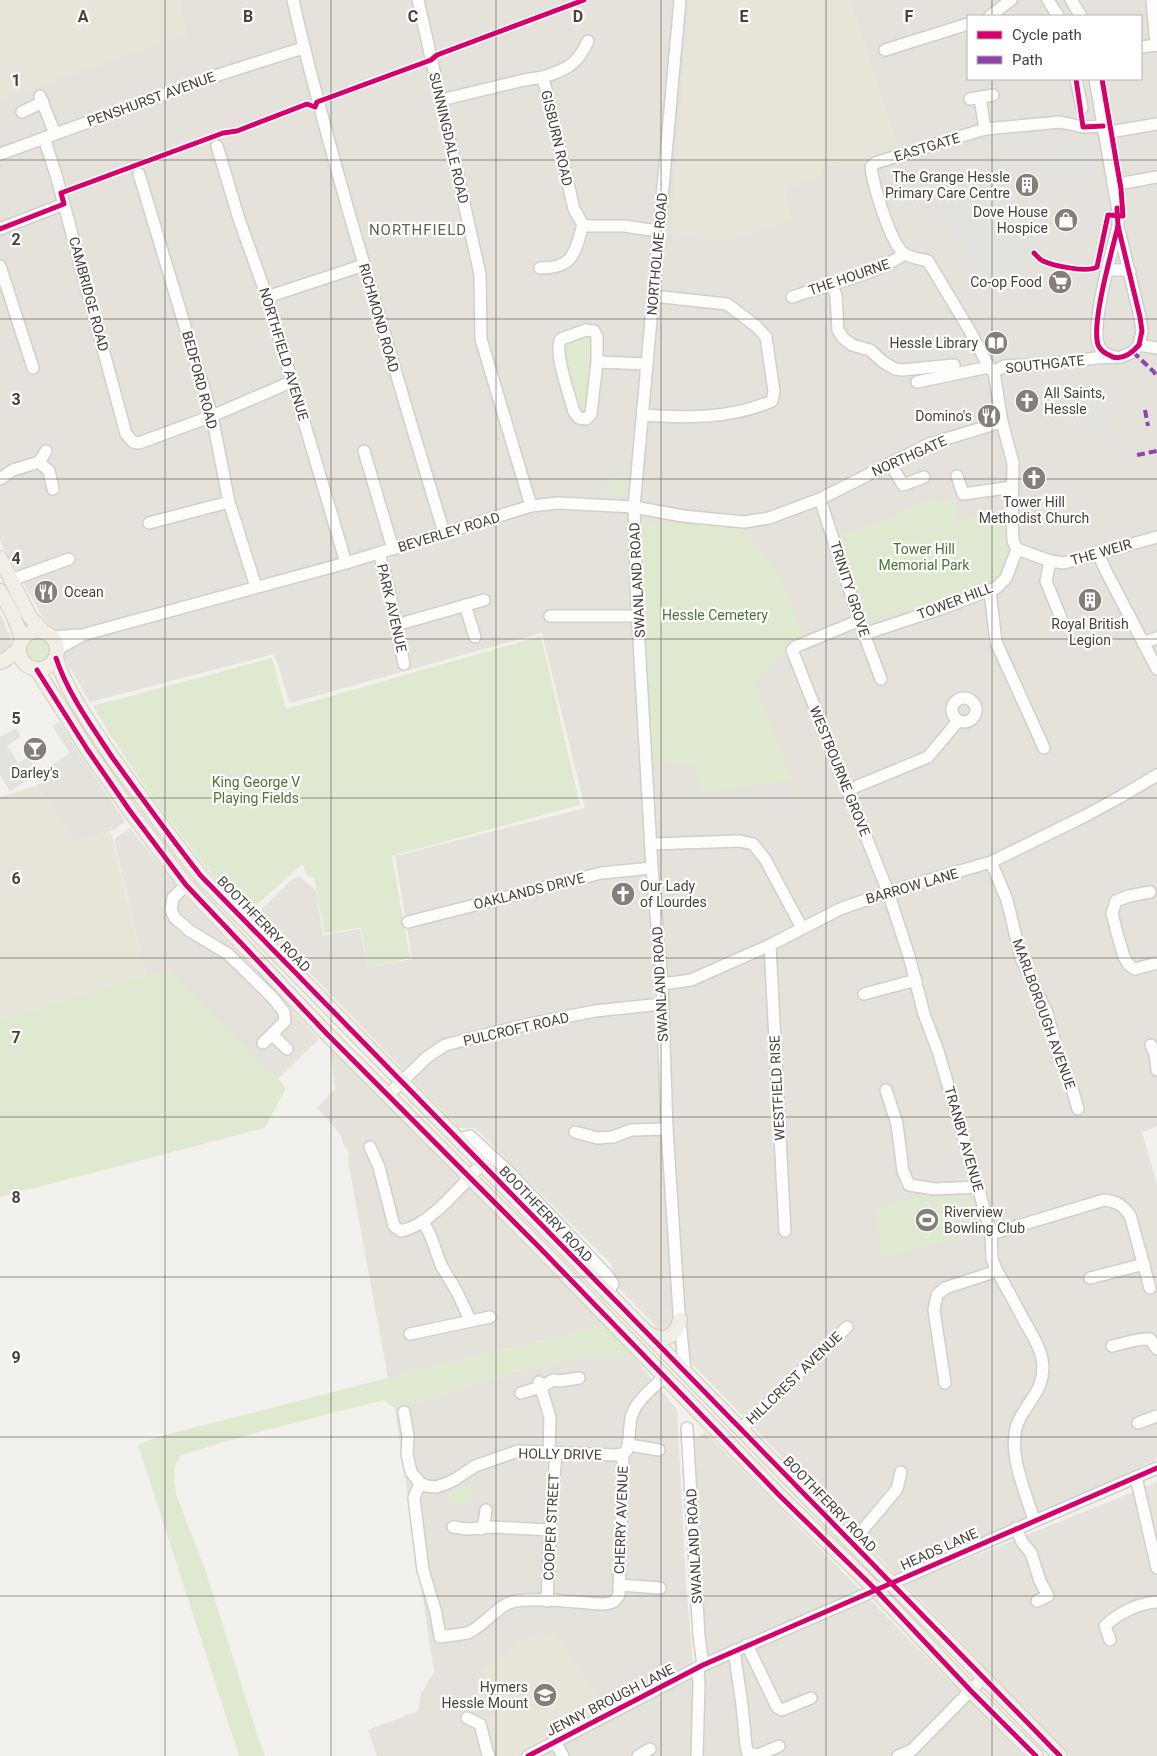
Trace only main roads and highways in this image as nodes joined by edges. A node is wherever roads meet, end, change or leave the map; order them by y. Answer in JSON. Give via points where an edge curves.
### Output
{"nodes":[{"id":1,"x":0,"y":558,"type":"edge"},
{"id":2,"x":0,"y":591,"type":"edge"},
{"id":3,"x":53,"y":644,"type":"junction"},
{"id":4,"x":21,"y":650,"type":"junction"},
{"id":5,"x":2,"y":661,"type":"edge"},
{"id":6,"x":37,"y":670,"type":"junction"},
{"id":7,"x":680,"y":1320,"type":"road end"},
{"id":8,"x":648,"y":1334,"type":"junction"},
{"id":9,"x":1036,"y":1756,"type":"edge"},
{"id":10,"x":1060,"y":1756,"type":"edge"}],
"edges":[{"from":1,"to":3,"type":"main road","name":"BOOTHFERRY ROAD","via":[[30,617]]},
{"from":2,"to":4,"type":"main road","via":[[14,617]]},
{"from":3,"to":4,"type":"main road","via":[[32,632]]},
{"from":3,"to":6,"type":"main road","via":[[49,667]]},
{"from":3,"to":8,"type":"main road","name":"BOOTHFERRY ROAD","via":[[62,678],[86,718],[201,876]]},
{"from":4,"to":5,"type":"main road"},
{"from":4,"to":6,"type":"main road","via":[[32,669]]},
{"from":6,"to":9,"type":"main road","name":"BOOTHFERRY ROAD","via":[[130,812],[186,885],[328,1035]]},
{"from":7,"to":8,"type":"main road","via":[[678,1328],[668,1338]]},
{"from":8,"to":10,"type":"main road","name":"BOOTHFERRY ROAD"}]}
